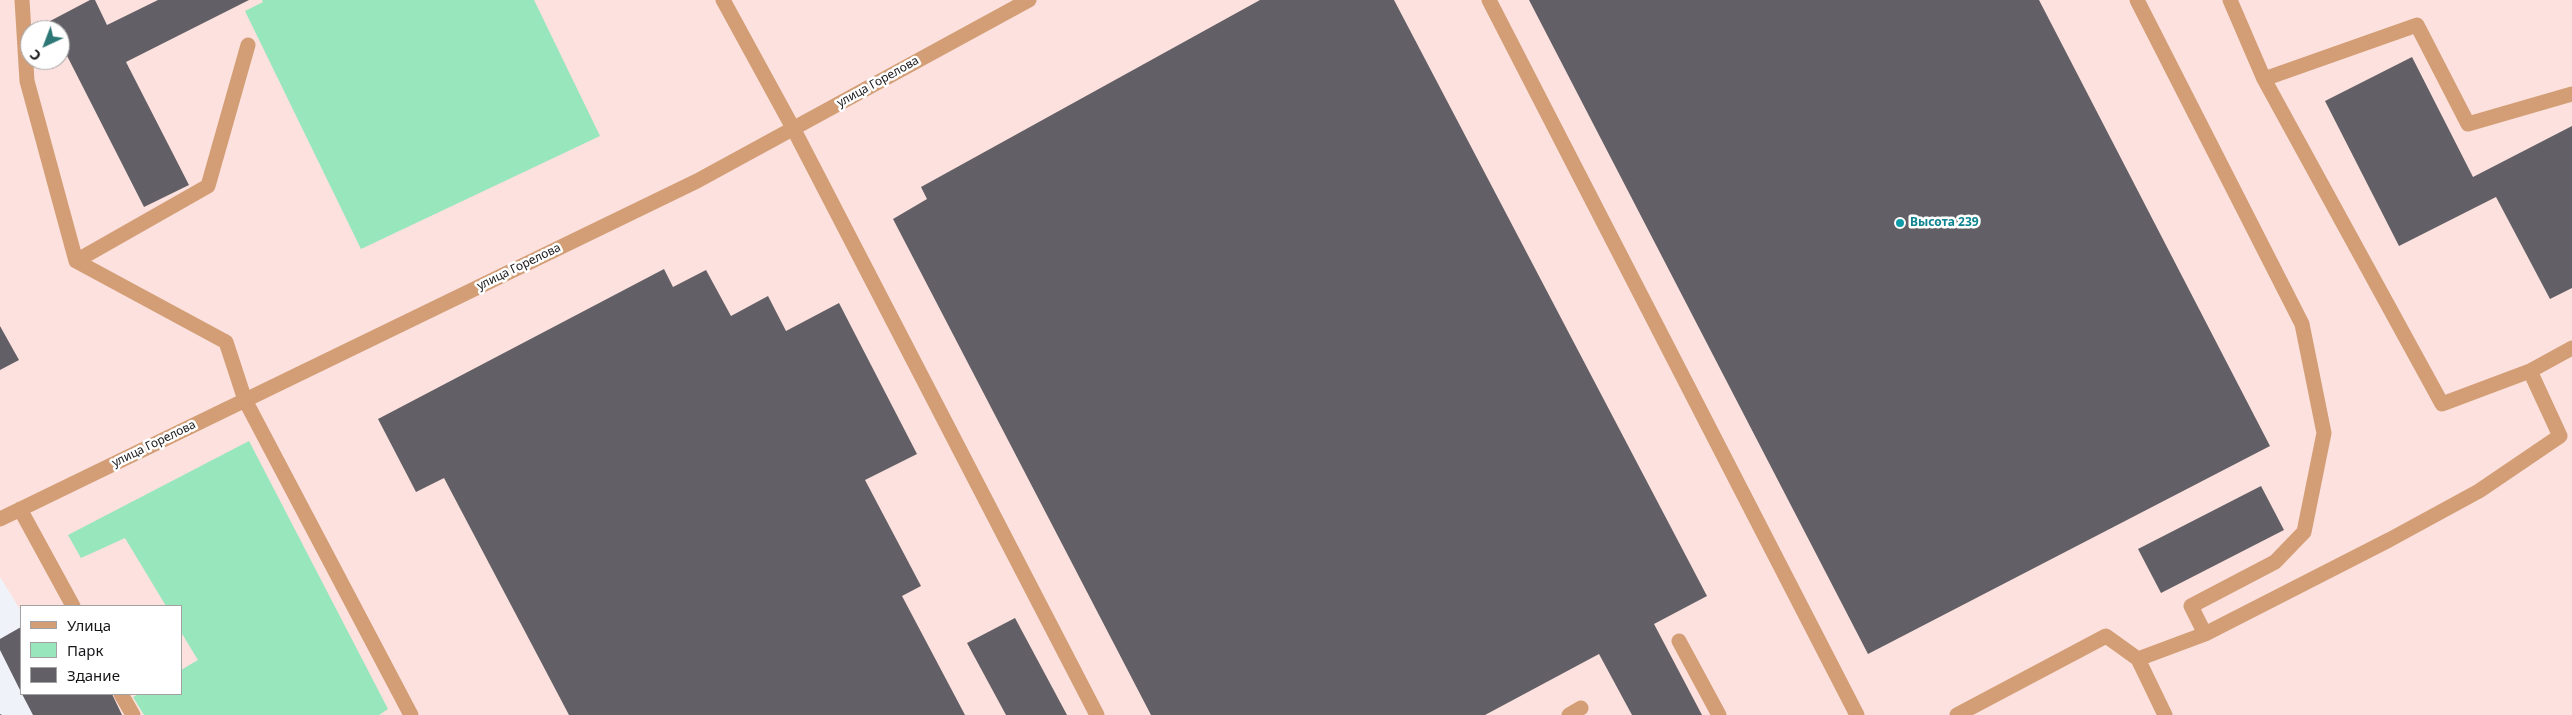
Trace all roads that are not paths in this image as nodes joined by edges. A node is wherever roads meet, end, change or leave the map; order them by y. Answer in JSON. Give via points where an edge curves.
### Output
{"nodes":[{"id":1,"x":22,"y":0,"type":"edge"},
{"id":2,"x":723,"y":0,"type":"edge"},
{"id":3,"x":1029,"y":0,"type":"edge"},
{"id":4,"x":1489,"y":0,"type":"edge"},
{"id":5,"x":2137,"y":0,"type":"edge"},
{"id":6,"x":2230,"y":0,"type":"edge"},
{"id":7,"x":248,"y":45,"type":"dead end"},
{"id":8,"x":2264,"y":79,"type":"junction"},
{"id":9,"x":2572,"y":94,"type":"edge"},
{"id":10,"x":793,"y":128,"type":"junction"},
{"id":11,"x":76,"y":261,"type":"junction"},
{"id":12,"x":2572,"y":348,"type":"edge"},
{"id":13,"x":2530,"y":371,"type":"junction"},
{"id":14,"x":245,"y":400,"type":"junction"},
{"id":15,"x":20,"y":509,"type":"junction"},
{"id":16,"x":0,"y":519,"type":"edge"},
{"id":17,"x":72,"y":605,"type":"edge"},
{"id":18,"x":2206,"y":634,"type":"junction"},
{"id":19,"x":1679,"y":641,"type":"dead end"},
{"id":20,"x":2138,"y":659,"type":"junction"},
{"id":21,"x":122,"y":695,"type":"edge"},
{"id":22,"x":404,"y":712,"type":"edge"},
{"id":23,"x":133,"y":715,"type":"edge"},
{"id":24,"x":1097,"y":715,"type":"edge"},
{"id":25,"x":1719,"y":715,"type":"edge"},
{"id":26,"x":1857,"y":715,"type":"edge"},
{"id":27,"x":1957,"y":715,"type":"edge"},
{"id":28,"x":2165,"y":715,"type":"edge"}],
"edges":[{"from":1,"to":11,"type":"street","via":[[27,81]]},
{"from":2,"to":10,"type":"street"},
{"from":3,"to":10,"type":"street","name":"улица Горелова"},
{"from":4,"to":26,"type":"street"},
{"from":5,"to":18,"type":"street","via":[[2302,324],[2324,433],[2304,532],[2275,562],[2191,606]]},
{"from":6,"to":8,"type":"street"},
{"from":7,"to":11,"type":"street","via":[[208,186]]},
{"from":8,"to":9,"type":"street","via":[[2416,25],[2468,124]]},
{"from":8,"to":13,"type":"street","via":[[2442,404]]},
{"from":10,"to":14,"type":"street","name":"улица Горелова","via":[[696,181]]},
{"from":10,"to":24,"type":"street"},
{"from":11,"to":14,"type":"street","via":[[226,342]]},
{"from":12,"to":13,"type":"street"},
{"from":13,"to":18,"type":"street","via":[[2560,436],[2480,491]]},
{"from":14,"to":15,"type":"street","name":"улица Горелова"},
{"from":14,"to":22,"type":"street"},
{"from":15,"to":16,"type":"street","name":"улица Горелова"},
{"from":15,"to":17,"type":"street"},
{"from":18,"to":20,"type":"street"},
{"from":19,"to":25,"type":"street"},
{"from":20,"to":27,"type":"street","via":[[2106,636]]},
{"from":20,"to":28,"type":"street"},
{"from":21,"to":23,"type":"street"}]}
